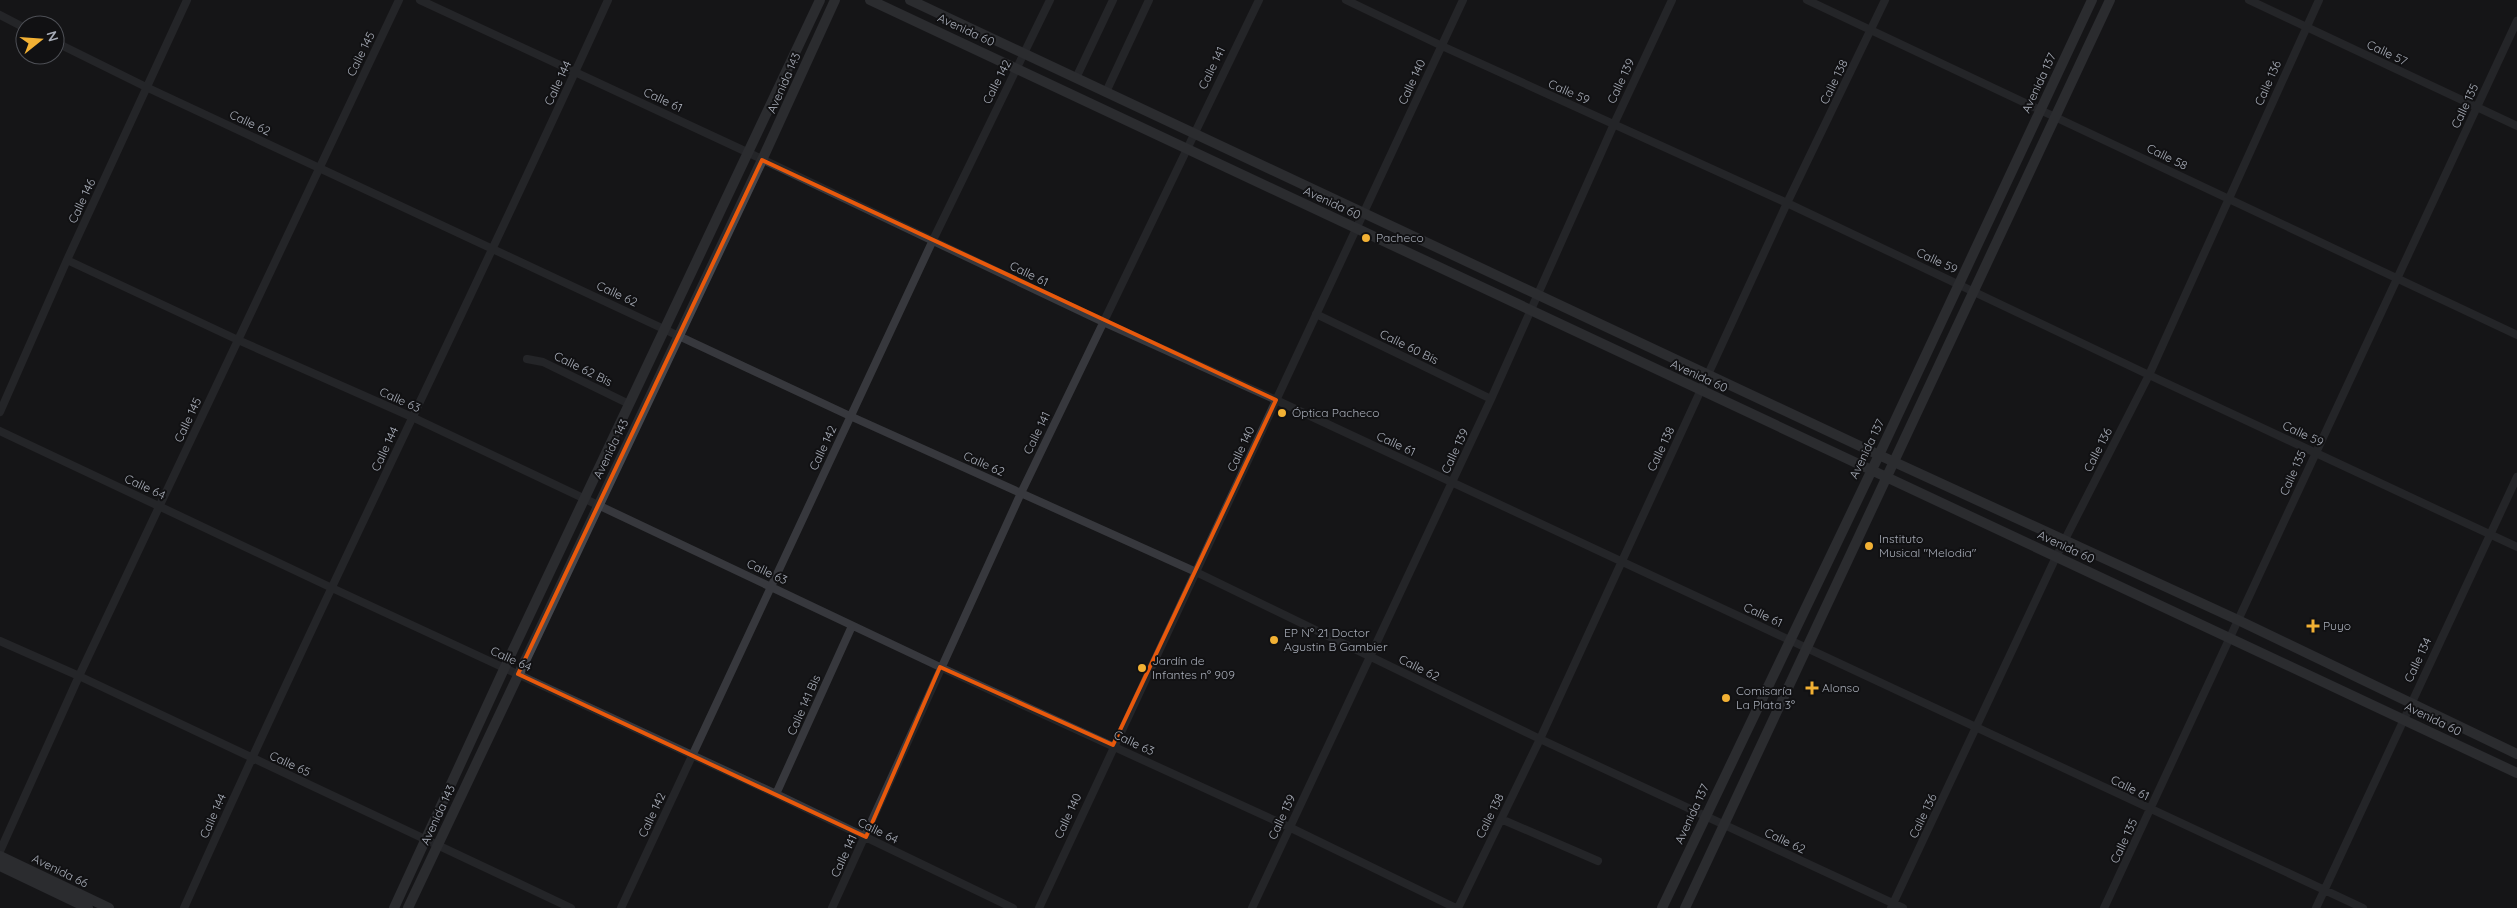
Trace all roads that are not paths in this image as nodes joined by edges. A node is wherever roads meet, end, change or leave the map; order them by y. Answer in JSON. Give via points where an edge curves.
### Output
{"nodes":[{"id":1,"x":187,"y":0,"type":"edge"},
{"id":2,"x":399,"y":0,"type":"edge"},
{"id":3,"x":420,"y":0,"type":"edge"},
{"id":4,"x":608,"y":0,"type":"edge"},
{"id":5,"x":820,"y":0,"type":"edge"},
{"id":6,"x":835,"y":0,"type":"edge"},
{"id":7,"x":870,"y":0,"type":"edge"},
{"id":8,"x":910,"y":0,"type":"edge"},
{"id":9,"x":1050,"y":0,"type":"edge"},
{"id":10,"x":1113,"y":0,"type":"edge"},
{"id":11,"x":1149,"y":0,"type":"edge"},
{"id":12,"x":1259,"y":0,"type":"edge"},
{"id":13,"x":1346,"y":0,"type":"edge"},
{"id":14,"x":1463,"y":0,"type":"edge"},
{"id":15,"x":1672,"y":0,"type":"edge"},
{"id":16,"x":1808,"y":0,"type":"edge"},
{"id":17,"x":1886,"y":0,"type":"edge"},
{"id":18,"x":2092,"y":0,"type":"edge"},
{"id":19,"x":2110,"y":0,"type":"edge"},
{"id":20,"x":2249,"y":0,"type":"edge"},
{"id":21,"x":2319,"y":0,"type":"edge"},
{"id":22,"x":0,"y":15,"type":"edge"},
{"id":23,"x":2517,"y":21,"type":"edge"},
{"id":24,"x":15,"y":23,"type":"edge"},
{"id":25,"x":2306,"y":28,"type":"junction"},
{"id":26,"x":1872,"y":30,"type":"junction"},
{"id":27,"x":1442,"y":46,"type":"junction"},
{"id":28,"x":65,"y":47,"type":"edge"},
{"id":29,"x":1026,"y":54,"type":"junction"},
{"id":30,"x":1016,"y":67,"type":"junction"},
{"id":31,"x":575,"y":72,"type":"junction"},
{"id":32,"x":1076,"y":78,"type":"junction"},
{"id":33,"x":146,"y":87,"type":"junction"},
{"id":34,"x":1106,"y":92,"type":"junction"},
{"id":35,"x":2476,"y":107,"type":"junction"},
{"id":36,"x":2041,"y":109,"type":"junction"},
{"id":37,"x":2055,"y":116,"type":"junction"},
{"id":38,"x":1614,"y":124,"type":"junction"},
{"id":39,"x":2517,"y":126,"type":"edge"},
{"id":40,"x":1193,"y":133,"type":"junction"},
{"id":41,"x":1186,"y":148,"type":"junction"},
{"id":42,"x":749,"y":153,"type":"junction"},
{"id":43,"x":762,"y":160,"type":"junction"},
{"id":44,"x":318,"y":168,"type":"junction"},
{"id":45,"x":2229,"y":199,"type":"junction"},
{"id":46,"x":1787,"y":203,"type":"junction"},
{"id":47,"x":1363,"y":213,"type":"junction"},
{"id":48,"x":1356,"y":228,"type":"junction"},
{"id":49,"x":933,"y":240,"type":"junction"},
{"id":50,"x":493,"y":249,"type":"junction"},
{"id":51,"x":67,"y":260,"type":"junction"},
{"id":52,"x":2398,"y":278,"type":"junction"},
{"id":53,"x":1959,"y":284,"type":"junction"},
{"id":54,"x":1973,"y":291,"type":"junction"},
{"id":55,"x":1538,"y":296,"type":"junction"},
{"id":56,"x":1531,"y":309,"type":"junction"},
{"id":57,"x":1316,"y":314,"type":"junction"},
{"id":58,"x":1103,"y":322,"type":"junction"},
{"id":59,"x":666,"y":328,"type":"junction"},
{"id":60,"x":2517,"y":335,"type":"edge"},
{"id":61,"x":679,"y":336,"type":"junction"},
{"id":62,"x":238,"y":340,"type":"junction"},
{"id":63,"x":527,"y":359,"type":"dead end"},
{"id":64,"x":1708,"y":375,"type":"junction"},
{"id":65,"x":2148,"y":375,"type":"junction"},
{"id":66,"x":1701,"y":391,"type":"junction"},
{"id":67,"x":1491,"y":399,"type":"junction"},
{"id":68,"x":1276,"y":400,"type":"junction"},
{"id":69,"x":629,"y":404,"type":"junction"},
{"id":70,"x":0,"y":412,"type":"edge"},
{"id":71,"x":850,"y":416,"type":"junction"},
{"id":72,"x":412,"y":417,"type":"junction"},
{"id":73,"x":0,"y":431,"type":"edge"},
{"id":74,"x":2315,"y":452,"type":"junction"},
{"id":75,"x":1879,"y":456,"type":"junction"},
{"id":76,"x":1893,"y":462,"type":"junction"},
{"id":77,"x":1872,"y":469,"type":"junction"},
{"id":78,"x":1887,"y":476,"type":"junction"},
{"id":79,"x":2517,"y":477,"type":"edge"},
{"id":80,"x":1453,"y":482,"type":"junction"},
{"id":81,"x":1021,"y":493,"type":"junction"},
{"id":82,"x":585,"y":498,"type":"junction"},
{"id":83,"x":598,"y":505,"type":"junction"},
{"id":84,"x":160,"y":506,"type":"junction"},
{"id":85,"x":2490,"y":534,"type":"junction"},
{"id":86,"x":2065,"y":540,"type":"junction"},
{"id":87,"x":2517,"y":546,"type":"edge"},
{"id":88,"x":2056,"y":557,"type":"junction"},
{"id":89,"x":1622,"y":562,"type":"junction"},
{"id":90,"x":1196,"y":572,"type":"junction"},
{"id":91,"x":771,"y":587,"type":"junction"},
{"id":92,"x":332,"y":588,"type":"junction"},
{"id":93,"x":2238,"y":620,"type":"junction"},
{"id":94,"x":852,"y":626,"type":"junction"},
{"id":95,"x":2230,"y":638,"type":"junction"},
{"id":96,"x":1789,"y":640,"type":"junction"},
{"id":97,"x":0,"y":641,"type":"edge"},
{"id":98,"x":1807,"y":648,"type":"junction"},
{"id":99,"x":1371,"y":657,"type":"junction"},
{"id":100,"x":940,"y":668,"type":"junction"},
{"id":101,"x":504,"y":669,"type":"junction"},
{"id":102,"x":518,"y":674,"type":"junction"},
{"id":103,"x":79,"y":676,"type":"junction"},
{"id":104,"x":2410,"y":702,"type":"junction"},
{"id":105,"x":2403,"y":719,"type":"junction"},
{"id":106,"x":1978,"y":727,"type":"junction"},
{"id":107,"x":1540,"y":739,"type":"junction"},
{"id":108,"x":1113,"y":746,"type":"junction"},
{"id":109,"x":2517,"y":754,"type":"edge"},
{"id":110,"x":692,"y":756,"type":"junction"},
{"id":111,"x":251,"y":758,"type":"junction"},
{"id":112,"x":2517,"y":773,"type":"edge"},
{"id":113,"x":776,"y":794,"type":"junction"},
{"id":114,"x":2151,"y":810,"type":"junction"},
{"id":115,"x":1705,"y":816,"type":"junction"},
{"id":116,"x":1501,"y":819,"type":"junction"},
{"id":117,"x":1724,"y":826,"type":"junction"},
{"id":118,"x":1289,"y":827,"type":"junction"},
{"id":119,"x":866,"y":837,"type":"junction"},
{"id":120,"x":426,"y":840,"type":"junction"},
{"id":121,"x":437,"y":845,"type":"junction"},
{"id":122,"x":0,"y":851,"type":"edge"},
{"id":123,"x":0,"y":856,"type":"edge"},
{"id":124,"x":1598,"y":861,"type":"dead end"},
{"id":125,"x":0,"y":866,"type":"edge"},
{"id":126,"x":2324,"y":890,"type":"junction"},
{"id":127,"x":1892,"y":906,"type":"edge"},
{"id":128,"x":88,"y":908,"type":"edge"},
{"id":129,"x":109,"y":908,"type":"edge"},
{"id":130,"x":184,"y":908,"type":"edge"},
{"id":131,"x":394,"y":908,"type":"edge"},
{"id":132,"x":408,"y":908,"type":"edge"},
{"id":133,"x":570,"y":908,"type":"edge"},
{"id":134,"x":621,"y":908,"type":"edge"},
{"id":135,"x":832,"y":908,"type":"edge"},
{"id":136,"x":1013,"y":908,"type":"edge"},
{"id":137,"x":1039,"y":908,"type":"edge"},
{"id":138,"x":1252,"y":908,"type":"edge"},
{"id":139,"x":1457,"y":908,"type":"edge"},
{"id":140,"x":1662,"y":908,"type":"edge"},
{"id":141,"x":1685,"y":908,"type":"edge"},
{"id":142,"x":1903,"y":908,"type":"edge"},
{"id":143,"x":2104,"y":908,"type":"edge"},
{"id":144,"x":2316,"y":908,"type":"edge"},
{"id":145,"x":2363,"y":908,"type":"edge"}],
"edges":[{"from":1,"to":33,"type":"street","name":"Calle 146"},
{"from":2,"to":44,"type":"street","name":"Calle 145"},
{"from":3,"to":31,"type":"street","name":"Calle 61"},
{"from":4,"to":31,"type":"street","name":"Calle 144"},
{"from":5,"to":42,"type":"main road","name":"Avenida 143"},
{"from":6,"to":43,"type":"main road","name":"Avenida 143"},
{"from":7,"to":30,"type":"main road","name":"Avenida 60"},
{"from":8,"to":29,"type":"main road","name":"Avenida 60"},
{"from":9,"to":29,"type":"street","name":"Calle 142"},
{"from":10,"to":32,"type":"street"},
{"from":11,"to":34,"type":"street"},
{"from":12,"to":40,"type":"street","name":"Calle 141"},
{"from":13,"to":27,"type":"street","name":"Calle 59"},
{"from":14,"to":27,"type":"street","name":"Calle 140"},
{"from":15,"to":38,"type":"street","name":"Calle 139"},
{"from":16,"to":26,"type":"street","name":"Calle 58"},
{"from":17,"to":26,"type":"street","name":"Calle 138"},
{"from":18,"to":36,"type":"main road","name":"Avenida 137"},
{"from":19,"to":37,"type":"main road"},
{"from":20,"to":25,"type":"street","name":"Calle 57"},
{"from":21,"to":25,"type":"street","name":"Calle 136"},
{"from":22,"to":24,"type":"street"},
{"from":23,"to":35,"type":"street","name":"Calle 135"},
{"from":25,"to":35,"type":"street","name":"Calle 57"},
{"from":25,"to":45,"type":"street","name":"Calle 136"},
{"from":26,"to":36,"type":"street","name":"Calle 58"},
{"from":26,"to":46,"type":"street","name":"Calle 138"},
{"from":27,"to":38,"type":"street","name":"Calle 59"},
{"from":27,"to":47,"type":"street","name":"Calle 140"},
{"from":28,"to":33,"type":"street","name":"Calle 62"},
{"from":29,"to":30,"type":"street","name":"Calle 142"},
{"from":29,"to":32,"type":"main road","name":"Avenida 60"},
{"from":30,"to":41,"type":"main road","name":"Avenida 60"},
{"from":30,"to":49,"type":"street","name":"Calle 142"},
{"from":31,"to":42,"type":"street","name":"Calle 61"},
{"from":31,"to":50,"type":"street","name":"Calle 144"},
{"from":32,"to":34,"type":"main road","name":"Avenida 60"},
{"from":33,"to":44,"type":"street","name":"Calle 62"},
{"from":33,"to":51,"type":"street","name":"Calle 146"},
{"from":34,"to":40,"type":"main road","name":"Avenida 60"},
{"from":35,"to":39,"type":"street","name":"Calle 57"},
{"from":35,"to":52,"type":"street","name":"Calle 135"},
{"from":36,"to":37,"type":"street","name":"Calle 58"},
{"from":36,"to":53,"type":"main road","name":"Avenida 137"},
{"from":37,"to":45,"type":"street","name":"Calle 58"},
{"from":37,"to":54,"type":"main road"},
{"from":38,"to":46,"type":"street","name":"Calle 59"},
{"from":38,"to":55,"type":"street","name":"Calle 139"},
{"from":40,"to":41,"type":"street","name":"Calle 141"},
{"from":40,"to":47,"type":"main road","name":"Avenida 60"},
{"from":41,"to":48,"type":"main road","name":"Avenida 60"},
{"from":41,"to":58,"type":"street","name":"Calle 141"},
{"from":42,"to":43,"type":"street","name":"Calle 61"},
{"from":42,"to":59,"type":"main road","name":"Avenida 143"},
{"from":43,"to":49,"type":"street","name":"Calle 61"},
{"from":43,"to":61,"type":"main road","name":"Avenida 143"},
{"from":44,"to":50,"type":"street","name":"Calle 62"},
{"from":44,"to":62,"type":"street","name":"Calle 145"},
{"from":45,"to":52,"type":"street","name":"Calle 58"},
{"from":45,"to":65,"type":"street","name":"Calle 136"},
{"from":46,"to":53,"type":"street","name":"Calle 59"},
{"from":46,"to":64,"type":"street","name":"Calle 138"},
{"from":47,"to":48,"type":"street","name":"Calle 140"},
{"from":47,"to":55,"type":"main road","name":"Avenida 60"},
{"from":48,"to":56,"type":"main road","name":"Avenida 60"},
{"from":48,"to":57,"type":"street","name":"Calle 140"},
{"from":49,"to":58,"type":"street","name":"Calle 61"},
{"from":49,"to":71,"type":"street","name":"Calle 142"},
{"from":50,"to":59,"type":"street","name":"Calle 62"},
{"from":50,"to":72,"type":"street","name":"Calle 144"},
{"from":51,"to":62,"type":"street","name":"Calle 63"},
{"from":51,"to":70,"type":"street","name":"Calle 146"},
{"from":52,"to":60,"type":"street","name":"Calle 58"},
{"from":52,"to":74,"type":"street","name":"Calle 135"},
{"from":53,"to":54,"type":"street","name":"Calle 59"},
{"from":53,"to":75,"type":"main road","name":"Avenida 137"},
{"from":54,"to":65,"type":"street","name":"Calle 59"},
{"from":54,"to":76,"type":"main road"},
{"from":55,"to":56,"type":"street","name":"Calle 139"},
{"from":55,"to":64,"type":"main road","name":"Avenida 60"},
{"from":56,"to":66,"type":"main road","name":"Avenida 60"},
{"from":56,"to":67,"type":"street","name":"Calle 139"},
{"from":57,"to":67,"type":"street","name":"Calle 60 Bis"},
{"from":57,"to":68,"type":"street","name":"Calle 140"},
{"from":58,"to":68,"type":"street","name":"Calle 61"},
{"from":58,"to":81,"type":"street","name":"Calle 141"},
{"from":59,"to":61,"type":"street","name":"Calle 62"},
{"from":59,"to":69,"type":"main road","name":"Avenida 143"},
{"from":61,"to":71,"type":"street","name":"Calle 62"},
{"from":61,"to":83,"type":"main road","name":"Avenida 143"},
{"from":62,"to":72,"type":"street","name":"Calle 63"},
{"from":62,"to":84,"type":"street","name":"Calle 145"},
{"from":63,"to":69,"type":"street","name":"Calle 62 Bis","via":[[543,362]]},
{"from":64,"to":66,"type":"street","name":"Calle 138"},
{"from":64,"to":75,"type":"main road","name":"Avenida 60"},
{"from":65,"to":74,"type":"street","name":"Calle 59"},
{"from":65,"to":86,"type":"street","name":"Calle 136"},
{"from":66,"to":77,"type":"main road","name":"Avenida 60"},
{"from":66,"to":89,"type":"street","name":"Calle 138"},
{"from":67,"to":80,"type":"street","name":"Calle 139"},
{"from":68,"to":80,"type":"street","name":"Calle 61"},
{"from":68,"to":90,"type":"street","name":"Calle 140"},
{"from":69,"to":82,"type":"main road","name":"Avenida 143"},
{"from":71,"to":81,"type":"street","name":"Calle 62"},
{"from":71,"to":91,"type":"street","name":"Calle 142"},
{"from":72,"to":82,"type":"street","name":"Calle 63"},
{"from":72,"to":92,"type":"street","name":"Calle 144"},
{"from":73,"to":84,"type":"street","name":"Calle 64"},
{"from":74,"to":85,"type":"street","name":"Calle 59"},
{"from":74,"to":93,"type":"street","name":"Calle 135"},
{"from":75,"to":76,"type":"main road","name":"Avenida 60"},
{"from":75,"to":77,"type":"main road","name":"Avenida 137"},
{"from":76,"to":78,"type":"main road"},
{"from":76,"to":86,"type":"main road","name":"Avenida 60"},
{"from":77,"to":78,"type":"main road","name":"Avenida 60"},
{"from":77,"to":96,"type":"main road","name":"Avenida 137"},
{"from":78,"to":88,"type":"main road","name":"Avenida 60"},
{"from":78,"to":98,"type":"main road"},
{"from":79,"to":85,"type":"street","name":"Calle 134"},
{"from":80,"to":89,"type":"street","name":"Calle 61"},
{"from":80,"to":99,"type":"street","name":"Calle 139"},
{"from":81,"to":90,"type":"street","name":"Calle 62"},
{"from":81,"to":100,"type":"street","name":"Calle 141"},
{"from":82,"to":83,"type":"street","name":"Calle 63"},
{"from":82,"to":101,"type":"main road","name":"Avenida 143"},
{"from":83,"to":91,"type":"street","name":"Calle 63"},
{"from":83,"to":102,"type":"main road","name":"Avenida 143"},
{"from":84,"to":92,"type":"street","name":"Calle 64"},
{"from":84,"to":103,"type":"street","name":"Calle 145"},
{"from":85,"to":87,"type":"street","name":"Calle 59"},
{"from":85,"to":104,"type":"street","name":"Calle 134"},
{"from":86,"to":88,"type":"street","name":"Calle 136"},
{"from":86,"to":93,"type":"main road","name":"Avenida 60"},
{"from":88,"to":95,"type":"main road","name":"Avenida 60"},
{"from":88,"to":106,"type":"street","name":"Calle 136"},
{"from":89,"to":96,"type":"street","name":"Calle 61"},
{"from":89,"to":107,"type":"street","name":"Calle 138"},
{"from":90,"to":99,"type":"street","name":"Calle 62"},
{"from":90,"to":108,"type":"street","name":"Calle 140"},
{"from":91,"to":94,"type":"street","name":"Calle 63"},
{"from":91,"to":110,"type":"street","name":"Calle 142"},
{"from":92,"to":101,"type":"street","name":"Calle 64"},
{"from":92,"to":111,"type":"street","name":"Calle 144"},
{"from":93,"to":95,"type":"street","name":"Calle 135"},
{"from":93,"to":104,"type":"main road","name":"Avenida 60"},
{"from":94,"to":100,"type":"street","name":"Calle 63"},
{"from":94,"to":113,"type":"street","name":"Calle 141 Bis"},
{"from":95,"to":105,"type":"main road","name":"Avenida 60"},
{"from":95,"to":114,"type":"street","name":"Calle 135"},
{"from":96,"to":98,"type":"street","name":"Calle 61"},
{"from":96,"to":115,"type":"main road","name":"Avenida 137"},
{"from":97,"to":103,"type":"street","name":"Calle 65"},
{"from":98,"to":106,"type":"street","name":"Calle 61"},
{"from":98,"to":117,"type":"main road"},
{"from":99,"to":107,"type":"street","name":"Calle 62"},
{"from":99,"to":118,"type":"street","name":"Calle 139"},
{"from":100,"to":108,"type":"street","name":"Calle 63"},
{"from":100,"to":119,"type":"street","name":"Calle 141"},
{"from":101,"to":102,"type":"street","name":"Calle 64"},
{"from":101,"to":120,"type":"main road","name":"Avenida 143"},
{"from":102,"to":110,"type":"street","name":"Calle 64"},
{"from":102,"to":121,"type":"main road","name":"Avenida 143"},
{"from":103,"to":111,"type":"street","name":"Calle 65"},
{"from":103,"to":122,"type":"street","name":"Calle 145"},
{"from":104,"to":105,"type":"street","name":"Calle 134"},
{"from":104,"to":109,"type":"main road","name":"Avenida 60"},
{"from":105,"to":112,"type":"main road","name":"Avenida 60"},
{"from":105,"to":126,"type":"street","name":"Calle 134"},
{"from":106,"to":114,"type":"street","name":"Calle 61"},
{"from":106,"to":127,"type":"street","name":"Calle 136"},
{"from":107,"to":115,"type":"street","name":"Calle 62"},
{"from":107,"to":116,"type":"street","name":"Calle 138"},
{"from":108,"to":118,"type":"street","name":"Calle 63"},
{"from":108,"to":137,"type":"street","name":"Calle 140"},
{"from":110,"to":113,"type":"street","name":"Calle 64"},
{"from":110,"to":134,"type":"street","name":"Calle 142"},
{"from":111,"to":120,"type":"street","name":"Calle 65"},
{"from":111,"to":130,"type":"street","name":"Calle 144"},
{"from":113,"to":119,"type":"street","name":"Calle 64"},
{"from":114,"to":126,"type":"street","name":"Calle 61"},
{"from":114,"to":143,"type":"street","name":"Calle 135"},
{"from":115,"to":117,"type":"street","name":"Calle 62"},
{"from":115,"to":140,"type":"main road","name":"Avenida 137"},
{"from":116,"to":124,"type":"street"},
{"from":116,"to":139,"type":"street","name":"Calle 138"},
{"from":117,"to":127,"type":"street","name":"Calle 62"},
{"from":117,"to":141,"type":"main road"},
{"from":118,"to":138,"type":"street","name":"Calle 139"},
{"from":118,"to":139,"type":"street","name":"Calle 63"},
{"from":119,"to":135,"type":"street","name":"Calle 141"},
{"from":119,"to":136,"type":"street","name":"Calle 64"},
{"from":120,"to":121,"type":"street","name":"Calle 65"},
{"from":120,"to":131,"type":"main road","name":"Avenida 143"},
{"from":121,"to":132,"type":"main road","name":"Avenida 143"},
{"from":121,"to":133,"type":"street","name":"Calle 65"},
{"from":123,"to":129,"type":"main road","name":"Avenida 66"},
{"from":125,"to":128,"type":"main road","name":"Avenida 66"},
{"from":126,"to":144,"type":"street","name":"Calle 134"},
{"from":126,"to":145,"type":"street","name":"Calle 61"},
{"from":127,"to":142,"type":"street","name":"Calle 62"}]}
